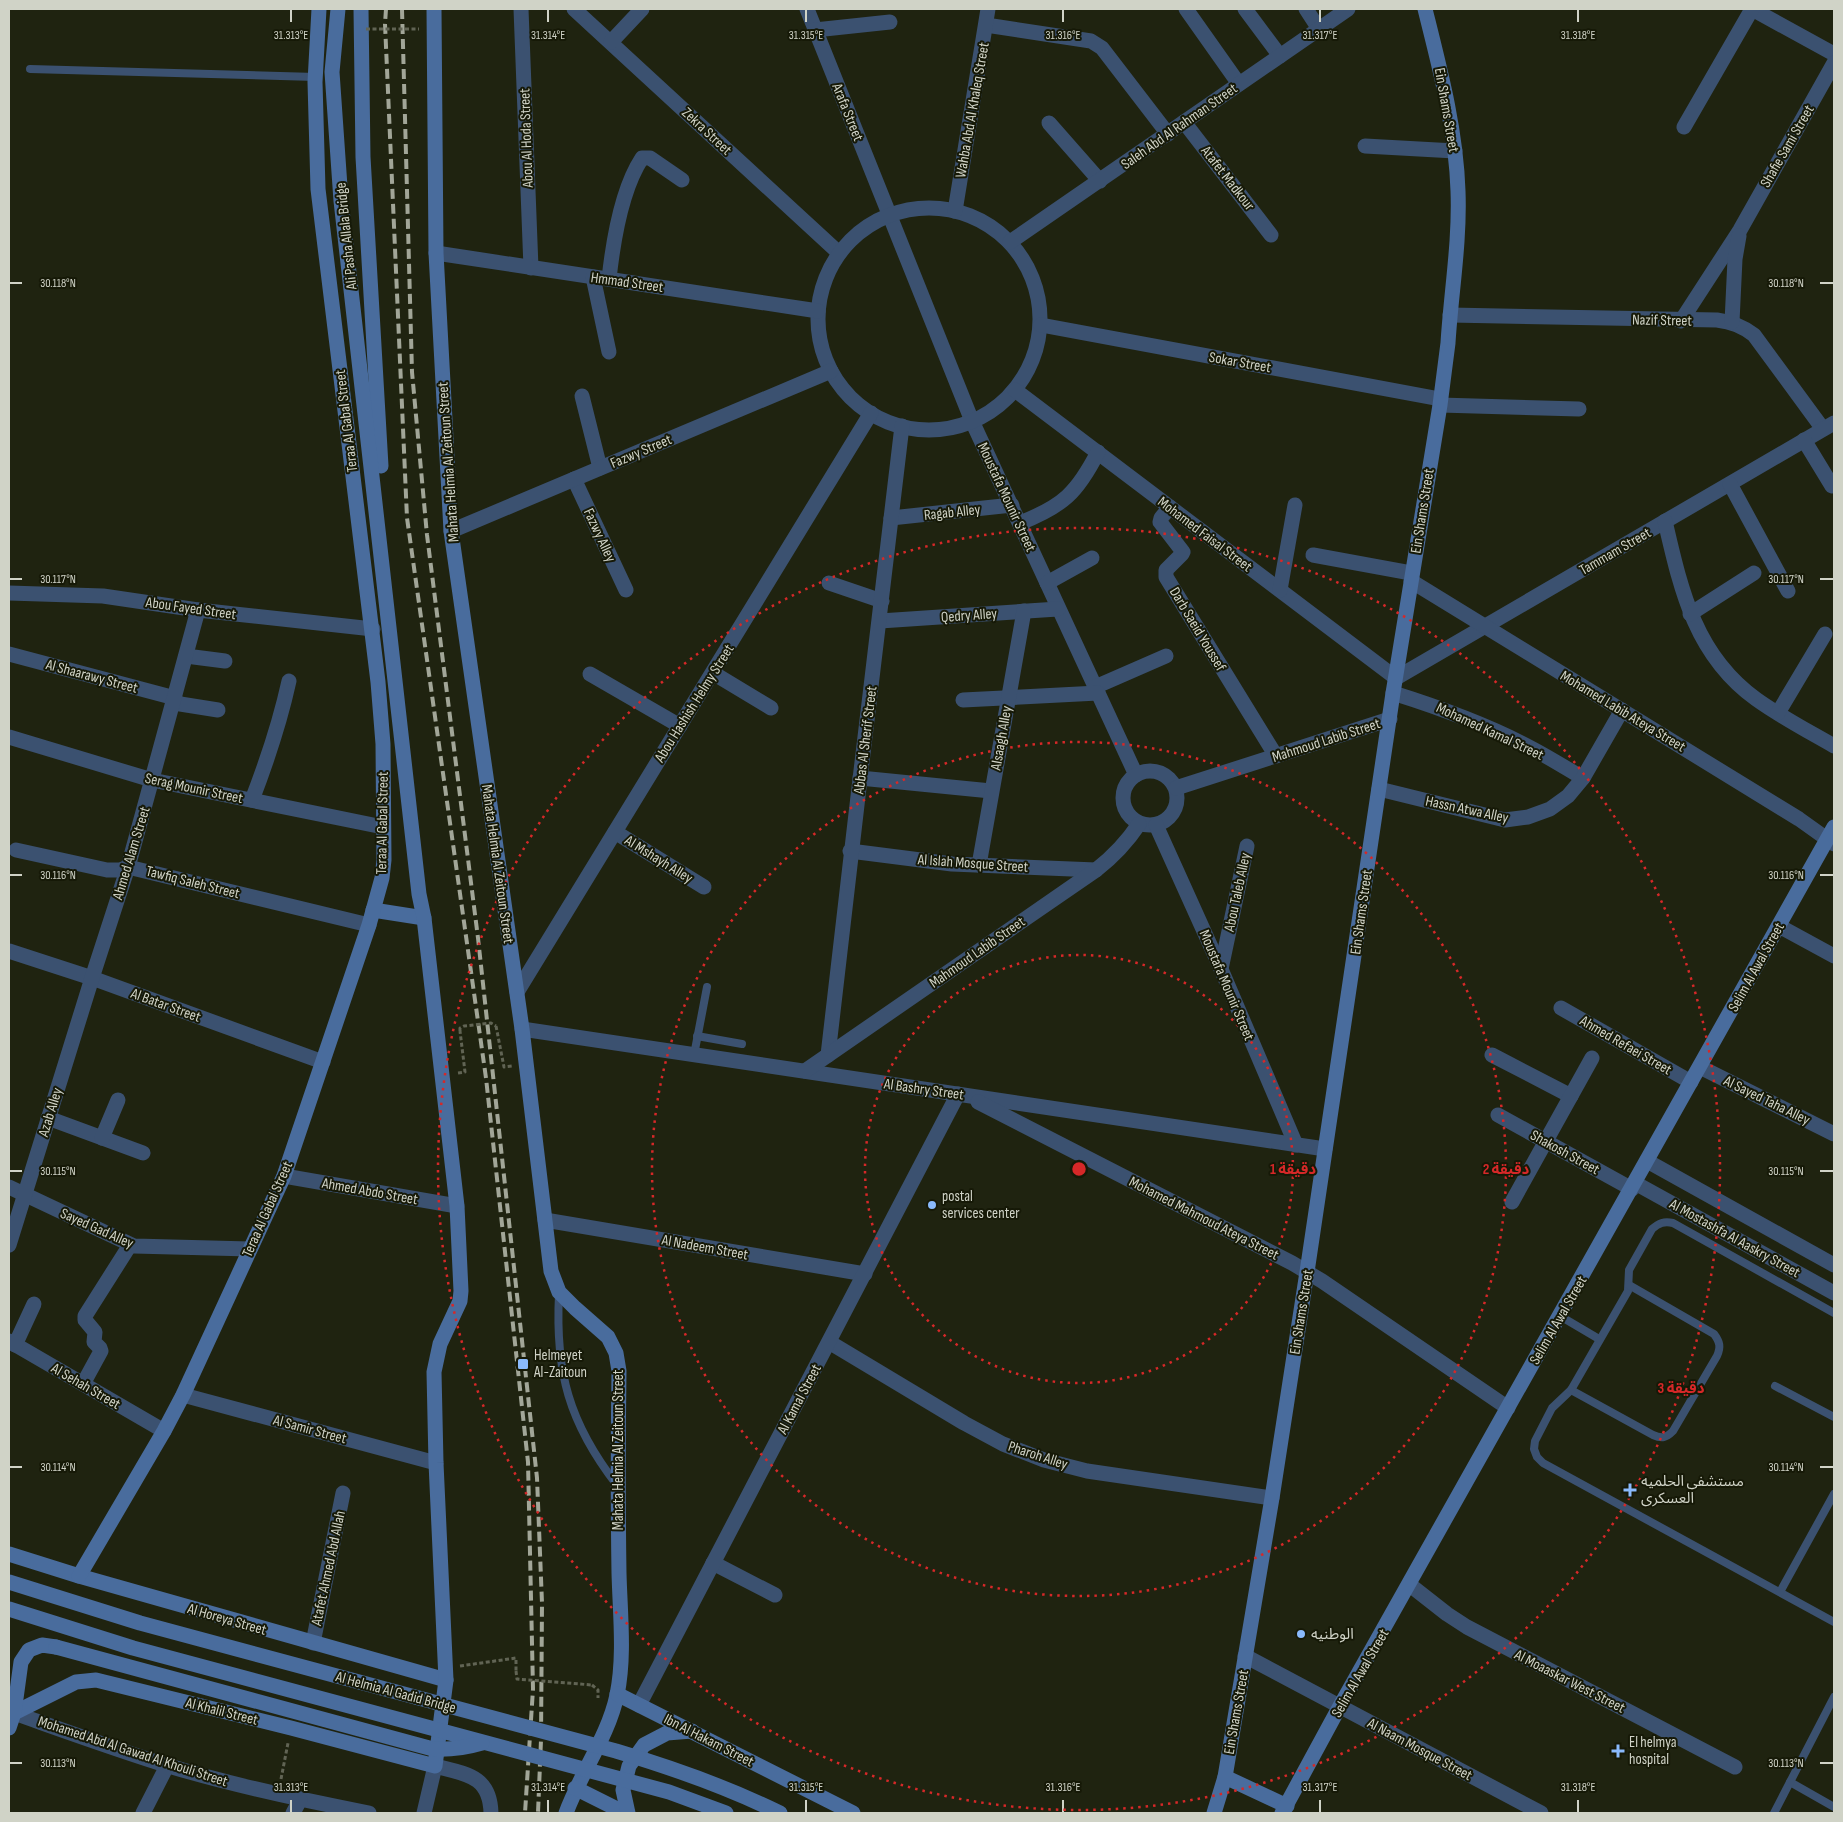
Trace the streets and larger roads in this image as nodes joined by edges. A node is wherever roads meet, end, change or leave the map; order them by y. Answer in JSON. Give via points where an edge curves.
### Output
{"nodes":[{"id":1,"x":319,"y":9,"type":"edge"},
{"id":2,"x":338,"y":9,"type":"edge"},
{"id":3,"x":361,"y":9,"type":"edge"},
{"id":4,"x":434,"y":9,"type":"edge"},
{"id":5,"x":520,"y":9,"type":"edge"},
{"id":6,"x":574,"y":9,"type":"edge"},
{"id":7,"x":642,"y":9,"type":"edge"},
{"id":8,"x":807,"y":9,"type":"edge"},
{"id":9,"x":988,"y":9,"type":"edge"},
{"id":10,"x":1186,"y":9,"type":"edge"},
{"id":11,"x":1245,"y":9,"type":"edge"},
{"id":12,"x":1306,"y":9,"type":"edge"},
{"id":13,"x":1348,"y":9,"type":"edge"},
{"id":14,"x":1425,"y":9,"type":"edge"},
{"id":15,"x":1758,"y":10,"type":"edge"},
{"id":16,"x":890,"y":22,"type":"dead end"},
{"id":17,"x":986,"y":25,"type":"junction"},
{"id":18,"x":1319,"y":29,"type":"junction"},
{"id":19,"x":815,"y":30,"type":"junction"},
{"id":20,"x":611,"y":42,"type":"junction"},
{"id":21,"x":1834,"y":54,"type":"edge"},
{"id":22,"x":1280,"y":56,"type":"junction"},
{"id":23,"x":1834,"y":63,"type":"edge"},
{"id":24,"x":1239,"y":84,"type":"junction"},
{"id":25,"x":1184,"y":122,"type":"junction"},
{"id":26,"x":1049,"y":123,"type":"dead end"},
{"id":27,"x":1684,"y":127,"type":"dead end"},
{"id":28,"x":1168,"y":134,"type":"junction"},
{"id":29,"x":1365,"y":146,"type":"dead end"},
{"id":30,"x":1455,"y":151,"type":"junction"},
{"id":31,"x":682,"y":180,"type":"dead end"},
{"id":32,"x":1100,"y":181,"type":"junction"},
{"id":33,"x":955,"y":211,"type":"junction"},
{"id":34,"x":889,"y":215,"type":"junction"},
{"id":35,"x":1740,"y":230,"type":"junction"},
{"id":36,"x":1271,"y":235,"type":"dead end"},
{"id":37,"x":1010,"y":242,"type":"junction"},
{"id":38,"x":436,"y":253,"type":"junction"},
{"id":39,"x":839,"y":253,"type":"junction"},
{"id":40,"x":531,"y":268,"type":"junction"},
{"id":41,"x":593,"y":277,"type":"junction"},
{"id":42,"x":608,"y":279,"type":"junction"},
{"id":43,"x":818,"y":311,"type":"junction"},
{"id":44,"x":1450,"y":315,"type":"junction"},
{"id":45,"x":1682,"y":321,"type":"junction"},
{"id":46,"x":1732,"y":322,"type":"junction"},
{"id":47,"x":1041,"y":325,"type":"junction"},
{"id":48,"x":609,"y":352,"type":"dead end"},
{"id":49,"x":831,"y":371,"type":"junction"},
{"id":50,"x":1015,"y":390,"type":"junction"},
{"id":51,"x":582,"y":396,"type":"dead end"},
{"id":52,"x":1440,"y":402,"type":"junction"},
{"id":53,"x":1579,"y":409,"type":"dead end"},
{"id":54,"x":871,"y":413,"type":"junction"},
{"id":55,"x":972,"y":421,"type":"junction"},
{"id":56,"x":902,"y":426,"type":"junction"},
{"id":57,"x":1829,"y":426,"type":"edge"},
{"id":58,"x":1804,"y":440,"type":"junction"},
{"id":59,"x":1098,"y":452,"type":"junction"},
{"id":60,"x":600,"y":468,"type":"junction"},
{"id":61,"x":574,"y":479,"type":"junction"},
{"id":62,"x":1730,"y":484,"type":"junction"},
{"id":63,"x":1832,"y":486,"type":"dead end"},
{"id":64,"x":1295,"y":505,"type":"dead end"},
{"id":65,"x":1012,"y":506,"type":"junction"},
{"id":66,"x":1170,"y":507,"type":"junction"},
{"id":67,"x":891,"y":518,"type":"junction"},
{"id":68,"x":1666,"y":521,"type":"junction"},
{"id":69,"x":1020,"y":523,"type":"junction"},
{"id":70,"x":450,"y":531,"type":"junction"},
{"id":71,"x":1313,"y":555,"type":"dead end"},
{"id":72,"x":1092,"y":558,"type":"dead end"},
{"id":73,"x":384,"y":569,"type":"junction"},
{"id":74,"x":1754,"y":573,"type":"dead end"},
{"id":75,"x":1411,"y":577,"type":"junction"},
{"id":76,"x":829,"y":583,"type":"dead end"},
{"id":77,"x":1047,"y":583,"type":"junction"},
{"id":78,"x":626,"y":590,"type":"dead end"},
{"id":79,"x":1280,"y":590,"type":"junction"},
{"id":80,"x":1788,"y":591,"type":"dead end"},
{"id":81,"x":9,"y":593,"type":"edge"},
{"id":82,"x":882,"y":601,"type":"junction"},
{"id":83,"x":1058,"y":609,"type":"junction"},
{"id":84,"x":198,"y":610,"type":"junction"},
{"id":85,"x":1024,"y":611,"type":"junction"},
{"id":86,"x":1690,"y":614,"type":"junction"},
{"id":87,"x":880,"y":621,"type":"junction"},
{"id":88,"x":1485,"y":626,"type":"junction"},
{"id":89,"x":373,"y":629,"type":"junction"},
{"id":90,"x":1825,"y":634,"type":"dead end"},
{"id":91,"x":9,"y":654,"type":"edge"},
{"id":92,"x":186,"y":656,"type":"junction"},
{"id":93,"x":1166,"y":656,"type":"dead end"},
{"id":94,"x":225,"y":661,"type":"dead end"},
{"id":95,"x":712,"y":673,"type":"junction"},
{"id":96,"x":590,"y":674,"type":"dead end"},
{"id":97,"x":289,"y":681,"type":"dead end"},
{"id":98,"x":1394,"y":685,"type":"junction"},
{"id":99,"x":1096,"y":690,"type":"junction"},
{"id":100,"x":1008,"y":697,"type":"junction"},
{"id":101,"x":963,"y":700,"type":"dead end"},
{"id":102,"x":174,"y":701,"type":"junction"},
{"id":103,"x":772,"y":708,"type":"dead end"},
{"id":104,"x":218,"y":710,"type":"dead end"},
{"id":105,"x":1622,"y":710,"type":"junction"},
{"id":106,"x":1778,"y":713,"type":"junction"},
{"id":107,"x":1390,"y":719,"type":"junction"},
{"id":108,"x":680,"y":726,"type":"junction"},
{"id":109,"x":9,"y":737,"type":"edge"},
{"id":110,"x":1834,"y":746,"type":"edge"},
{"id":111,"x":1276,"y":756,"type":"junction"},
{"id":112,"x":1136,"y":774,"type":"junction"},
{"id":113,"x":860,"y":778,"type":"junction"},
{"id":114,"x":1583,"y":778,"type":"junction"},
{"id":115,"x":152,"y":780,"type":"junction"},
{"id":116,"x":1176,"y":788,"type":"junction"},
{"id":117,"x":1379,"y":789,"type":"junction"},
{"id":118,"x":992,"y":790,"type":"junction"},
{"id":119,"x":252,"y":800,"type":"junction"},
{"id":120,"x":1139,"y":824,"type":"junction"},
{"id":121,"x":1156,"y":825,"type":"junction"},
{"id":122,"x":383,"y":827,"type":"junction"},
{"id":123,"x":615,"y":832,"type":"junction"},
{"id":124,"x":1832,"y":837,"type":"edge"},
{"id":125,"x":1247,"y":846,"type":"dead end"},
{"id":126,"x":16,"y":850,"type":"dead end"},
{"id":127,"x":850,"y":851,"type":"junction"},
{"id":128,"x":979,"y":865,"type":"junction"},
{"id":129,"x":128,"y":867,"type":"junction"},
{"id":130,"x":1096,"y":870,"type":"junction"},
{"id":131,"x":704,"y":887,"type":"dead end"},
{"id":132,"x":371,"y":918,"type":"junction"},
{"id":133,"x":424,"y":918,"type":"junction"},
{"id":134,"x":1779,"y":926,"type":"junction"},
{"id":135,"x":9,"y":951,"type":"edge"},
{"id":136,"x":1834,"y":956,"type":"edge"},
{"id":137,"x":1221,"y":969,"type":"junction"},
{"id":138,"x":92,"y":978,"type":"junction"},
{"id":139,"x":517,"y":992,"type":"junction"},
{"id":140,"x":1561,"y":1008,"type":"dead end"},
{"id":141,"x":522,"y":1029,"type":"junction"},
{"id":142,"x":828,"y":1055,"type":"junction"},
{"id":143,"x":1492,"y":1055,"type":"dead end"},
{"id":144,"x":1592,"y":1058,"type":"dead end"},
{"id":145,"x":323,"y":1062,"type":"junction"},
{"id":146,"x":1700,"y":1067,"type":"junction"},
{"id":147,"x":805,"y":1071,"type":"junction"},
{"id":148,"x":1691,"y":1082,"type":"junction"},
{"id":149,"x":962,"y":1095,"type":"junction"},
{"id":150,"x":1571,"y":1096,"type":"junction"},
{"id":151,"x":118,"y":1100,"type":"dead end"},
{"id":152,"x":1498,"y":1115,"type":"dead end"},
{"id":153,"x":48,"y":1118,"type":"junction"},
{"id":154,"x":1834,"y":1134,"type":"edge"},
{"id":155,"x":102,"y":1138,"type":"junction"},
{"id":156,"x":1546,"y":1141,"type":"junction"},
{"id":157,"x":1296,"y":1145,"type":"junction"},
{"id":158,"x":1325,"y":1149,"type":"junction"},
{"id":159,"x":143,"y":1154,"type":"dead end"},
{"id":160,"x":1647,"y":1161,"type":"junction"},
{"id":161,"x":284,"y":1176,"type":"junction"},
{"id":162,"x":1634,"y":1186,"type":"junction"},
{"id":163,"x":9,"y":1187,"type":"edge"},
{"id":164,"x":24,"y":1194,"type":"junction"},
{"id":165,"x":1512,"y":1202,"type":"dead end"},
{"id":166,"x":457,"y":1206,"type":"junction"},
{"id":167,"x":545,"y":1220,"type":"junction"},
{"id":168,"x":9,"y":1245,"type":"edge"},
{"id":169,"x":130,"y":1245,"type":"junction"},
{"id":170,"x":250,"y":1249,"type":"junction"},
{"id":171,"x":1834,"y":1265,"type":"edge"},
{"id":172,"x":1307,"y":1272,"type":"junction"},
{"id":173,"x":865,"y":1274,"type":"junction"},
{"id":174,"x":1834,"y":1293,"type":"edge"},
{"id":175,"x":34,"y":1304,"type":"dead end"},
{"id":176,"x":829,"y":1342,"type":"junction"},
{"id":177,"x":12,"y":1343,"type":"edge"},
{"id":178,"x":82,"y":1384,"type":"junction"},
{"id":179,"x":183,"y":1395,"type":"junction"},
{"id":180,"x":1508,"y":1408,"type":"junction"},
{"id":181,"x":164,"y":1431,"type":"junction"},
{"id":182,"x":436,"y":1463,"type":"junction"},
{"id":183,"x":344,"y":1493,"type":"dead end"},
{"id":184,"x":1272,"y":1498,"type":"junction"},
{"id":185,"x":9,"y":1554,"type":"edge"},
{"id":186,"x":713,"y":1563,"type":"junction"},
{"id":187,"x":79,"y":1576,"type":"junction"},
{"id":188,"x":9,"y":1582,"type":"edge"},
{"id":189,"x":1410,"y":1585,"type":"junction"},
{"id":190,"x":775,"y":1594,"type":"dead end"},
{"id":191,"x":9,"y":1609,"type":"edge"},
{"id":192,"x":313,"y":1643,"type":"junction"},
{"id":193,"x":1246,"y":1656,"type":"junction"},
{"id":194,"x":446,"y":1680,"type":"junction"},
{"id":195,"x":617,"y":1694,"type":"junction"},
{"id":196,"x":639,"y":1705,"type":"junction"},
{"id":197,"x":1340,"y":1706,"type":"junction"},
{"id":198,"x":14,"y":1713,"type":"junction"},
{"id":199,"x":9,"y":1728,"type":"edge"},
{"id":200,"x":692,"y":1731,"type":"junction"},
{"id":201,"x":482,"y":1742,"type":"junction"},
{"id":202,"x":167,"y":1766,"type":"junction"},
{"id":203,"x":435,"y":1766,"type":"junction"},
{"id":204,"x":1735,"y":1767,"type":"dead end"},
{"id":205,"x":1225,"y":1777,"type":"junction"},
{"id":206,"x":575,"y":1788,"type":"junction"},
{"id":207,"x":300,"y":1800,"type":"junction"},
{"id":208,"x":1285,"y":1809,"type":"edge"},
{"id":209,"x":143,"y":1813,"type":"edge"},
{"id":210,"x":293,"y":1813,"type":"edge"},
{"id":211,"x":369,"y":1813,"type":"edge"},
{"id":212,"x":424,"y":1813,"type":"edge"},
{"id":213,"x":491,"y":1813,"type":"edge"},
{"id":214,"x":566,"y":1813,"type":"edge"},
{"id":215,"x":626,"y":1813,"type":"edge"},
{"id":216,"x":726,"y":1813,"type":"edge"},
{"id":217,"x":780,"y":1813,"type":"edge"},
{"id":218,"x":853,"y":1813,"type":"edge"},
{"id":219,"x":1214,"y":1813,"type":"edge"},
{"id":220,"x":1538,"y":1813,"type":"edge"}],
"edges":[{"from":1,"to":89,"type":"street","name":"Teraa Al Gabal Street","via":[[316,77],[318,189]]},
{"from":2,"to":73,"type":"street","name":"Ali Pasha Allala Bridge","via":[[332,72],[341,201]]},
{"from":3,"to":73,"type":"street","name":"Teraa Al Gabal Street","via":[[362,157],[380,427]]},
{"from":4,"to":38,"type":"street","name":"Mahata Helmia Al Zeitoun Street"},
{"from":5,"to":40,"type":"street","name":"Abou Al Hoda Street"},
{"from":6,"to":20,"type":"street","name":"Zekra Street"},
{"from":7,"to":20,"type":"street"},
{"from":8,"to":19,"type":"street","name":"Arafa Street"},
{"from":9,"to":17,"type":"street","name":"Wahba Abd Al Khaleq Street"},
{"from":10,"to":24,"type":"street"},
{"from":11,"to":22,"type":"street"},
{"from":12,"to":18,"type":"street"},
{"from":13,"to":18,"type":"street","name":"Saleh Abd Al Rahman Street"},
{"from":14,"to":30,"type":"street","name":"Ein Shams Street","via":[[1446,94]]},
{"from":15,"to":21,"type":"street"},
{"from":15,"to":27,"type":"street"},
{"from":16,"to":19,"type":"street"},
{"from":17,"to":28,"type":"street","via":[[1091,41],[1102,48]]},
{"from":17,"to":33,"type":"street","name":"Wahba Abd Al Khaleq Street"},
{"from":18,"to":22,"type":"street","name":"Saleh Abd Al Rahman Street"},
{"from":19,"to":34,"type":"street","name":"Arafa Street"},
{"from":20,"to":39,"type":"street","name":"Zekra Street"},
{"from":22,"to":24,"type":"street","name":"Saleh Abd Al Rahman Street"},
{"from":23,"to":35,"type":"street","name":"Shafie Sami Street"},
{"from":24,"to":25,"type":"street","name":"Saleh Abd Al Rahman Street"},
{"from":25,"to":28,"type":"street","name":"Saleh Abd Al Rahman Street"},
{"from":25,"to":36,"type":"street","name":"Atafet Madkour"},
{"from":26,"to":32,"type":"street"},
{"from":28,"to":32,"type":"street","name":"Saleh Abd Al Rahman Street"},
{"from":29,"to":30,"type":"street"},
{"from":30,"to":44,"type":"street","name":"Ein Shams Street","via":[[1457,238]]},
{"from":31,"to":42,"type":"street","via":[[650,158],[642,158],[619,219]]},
{"from":32,"to":37,"type":"street","name":"Saleh Abd Al Rahman Street"},
{"from":33,"to":34,"type":"street","via":[[932,208]]},
{"from":33,"to":37,"type":"street","via":[[994,228]]},
{"from":34,"to":39,"type":"street","via":[[870,224]]},
{"from":34,"to":55,"type":"street","name":"Moustafa Mounir Street"},
{"from":35,"to":45,"type":"street","name":"Shafie Sami Street"},
{"from":35,"to":46,"type":"street","name":"Shafie Sami Street"},
{"from":37,"to":47,"type":"street","via":[[1028,267],[1038,295]]},
{"from":38,"to":40,"type":"street","name":"Hmmad Street"},
{"from":38,"to":70,"type":"street","name":"Mahata Helmia Al Zeitoun Street"},
{"from":39,"to":43,"type":"street","via":[[824,281]]},
{"from":40,"to":41,"type":"street","name":"Hmmad Street"},
{"from":41,"to":42,"type":"street","name":"Hmmad Street"},
{"from":41,"to":48,"type":"street"},
{"from":42,"to":43,"type":"street","name":"Hmmad Street"},
{"from":43,"to":49,"type":"street","via":[[818,332]]},
{"from":44,"to":45,"type":"street","name":"Nazif Street"},
{"from":44,"to":52,"type":"street","name":"Ein Shams Street"},
{"from":45,"to":46,"type":"street","name":"Nazif Street"},
{"from":46,"to":57,"type":"street","name":"Nazif Street","via":[[1754,335]]},
{"from":47,"to":50,"type":"street","via":[[1037,348]]},
{"from":47,"to":52,"type":"street","name":"Sokar Street"},
{"from":49,"to":54,"type":"street","via":[[848,395]]},
{"from":49,"to":60,"type":"street","name":"Fazwy Street"},
{"from":50,"to":55,"type":"street","via":[[988,413]]},
{"from":50,"to":59,"type":"street","name":"Mohamed Faisal Street"},
{"from":51,"to":60,"type":"street"},
{"from":52,"to":53,"type":"street","name":"Sokar Street"},
{"from":52,"to":75,"type":"street","name":"Ein Shams Street"},
{"from":54,"to":56,"type":"street"},
{"from":54,"to":95,"type":"street","name":"Abou Hashish Helmy Street"},
{"from":55,"to":56,"type":"street","via":[[937,429]]},
{"from":55,"to":65,"type":"street","name":"Moustafa Mounir Street"},
{"from":56,"to":67,"type":"street","name":"Abbas Al Sherif Street"},
{"from":57,"to":58,"type":"street","name":"Tammam Street"},
{"from":58,"to":62,"type":"street","name":"Tammam Street"},
{"from":58,"to":63,"type":"street"},
{"from":59,"to":66,"type":"street","name":"Mohamed Faisal Street"},
{"from":59,"to":69,"type":"street","via":[[1068,497],[1046,513]]},
{"from":60,"to":61,"type":"street","name":"Fazwy Street"},
{"from":61,"to":70,"type":"street","name":"Fazwy Street"},
{"from":61,"to":78,"type":"street","name":"Fazwy Alley"},
{"from":62,"to":68,"type":"street","name":"Tammam Street"},
{"from":62,"to":80,"type":"street"},
{"from":64,"to":79,"type":"street"},
{"from":65,"to":67,"type":"street","name":"Ragab Alley"},
{"from":65,"to":69,"type":"street","name":"Moustafa Mounir Street"},
{"from":66,"to":79,"type":"street","name":"Mohamed Faisal Street"},
{"from":66,"to":111,"type":"street","name":"Darb Saeid Youssef","via":[[1160,522],[1183,552],[1166,570],[1166,577]]},
{"from":67,"to":82,"type":"street","name":"Abbas Al Sherif Street"},
{"from":68,"to":86,"type":"street"},
{"from":68,"to":88,"type":"street","name":"Tammam Street"},
{"from":69,"to":77,"type":"street","name":"Moustafa Mounir Street"},
{"from":70,"to":139,"type":"street","name":"Mahata Helmia Al Zeitoun Street"},
{"from":71,"to":75,"type":"street"},
{"from":72,"to":77,"type":"street"},
{"from":73,"to":133,"type":"street"},
{"from":74,"to":86,"type":"street"},
{"from":75,"to":88,"type":"street","name":"Mohamed Labib Ateya Street"},
{"from":75,"to":98,"type":"street","name":"Ein Shams Street"},
{"from":76,"to":82,"type":"street"},
{"from":77,"to":83,"type":"street","name":"Moustafa Mounir Street"},
{"from":79,"to":98,"type":"street","name":"Mohamed Faisal Street"},
{"from":81,"to":84,"type":"street","name":"Abou Fayed Street","via":[[103,596]]},
{"from":82,"to":87,"type":"street","name":"Abbas Al Sherif Street"},
{"from":83,"to":85,"type":"street","name":"Qedry Alley"},
{"from":83,"to":99,"type":"street","name":"Moustafa Mounir Street"},
{"from":84,"to":89,"type":"street","name":"Abou Fayed Street"},
{"from":84,"to":92,"type":"street","name":"Ahmed Alam Street"},
{"from":85,"to":87,"type":"street","name":"Qedry Alley"},
{"from":85,"to":100,"type":"street","name":"Alsaagh Alley"},
{"from":86,"to":106,"type":"street","via":[[1707,647],[1729,674],[1754,698]]},
{"from":87,"to":113,"type":"street","name":"Abbas Al Sherif Street"},
{"from":88,"to":98,"type":"street","name":"Tammam Street"},
{"from":88,"to":105,"type":"street","name":"Mohamed Labib Ateya Street"},
{"from":89,"to":122,"type":"street","name":"Teraa Al Gabal Street","via":[[383,744]]},
{"from":90,"to":106,"type":"street"},
{"from":91,"to":102,"type":"street","name":"Al Shaarawy Street"},
{"from":92,"to":94,"type":"street"},
{"from":92,"to":102,"type":"street","name":"Ahmed Alam Street"},
{"from":93,"to":99,"type":"street"},
{"from":95,"to":103,"type":"street"},
{"from":95,"to":108,"type":"street","name":"Abou Hashish Helmy Street"},
{"from":96,"to":108,"type":"street"},
{"from":97,"to":119,"type":"street","via":[[280,721]]},
{"from":98,"to":107,"type":"street","name":"Ein Shams Street"},
{"from":98,"to":114,"type":"street","name":"Mohamed Kamal Street","via":[[1532,749]]},
{"from":99,"to":100,"type":"street"},
{"from":99,"to":112,"type":"street","name":"Moustafa Mounir Street"},
{"from":100,"to":101,"type":"street"},
{"from":100,"to":118,"type":"street","name":"Alsaagh Alley"},
{"from":102,"to":104,"type":"street","name":"Al Shaarawy Street"},
{"from":102,"to":115,"type":"street","name":"Ahmed Alam Street"},
{"from":105,"to":114,"type":"street","name":"Hassn Atwa Alley"},
{"from":105,"to":124,"type":"street","name":"Mohamed Labib Ateya Street"},
{"from":106,"to":110,"type":"street"},
{"from":107,"to":111,"type":"street","name":"Mahmoud Labib Street"},
{"from":107,"to":117,"type":"street","name":"Ein Shams Street"},
{"from":108,"to":123,"type":"street","name":"Abou Hashish Helmy Street"},
{"from":109,"to":115,"type":"street","name":"Serag Mounir Street"},
{"from":111,"to":116,"type":"street","name":"Mahmoud Labib Street"},
{"from":112,"to":116,"type":"street","via":[[1159,772]]},
{"from":112,"to":120,"type":"street","via":[[1124,787],[1123,804]]},
{"from":113,"to":118,"type":"street"},
{"from":113,"to":127,"type":"street","name":"Abbas Al Sherif Street"},
{"from":114,"to":117,"type":"street","name":"Hassn Atwa Alley","via":[[1568,796],[1550,809],[1528,818],[1505,820]]},
{"from":115,"to":119,"type":"street","name":"Serag Mounir Street"},
{"from":115,"to":129,"type":"street","name":"Ahmed Alam Street"},
{"from":116,"to":121,"type":"street","via":[[1175,811],[1170,818]]},
{"from":117,"to":158,"type":"street","name":"Ein Shams Street"},
{"from":118,"to":128,"type":"street","name":"Alsaagh Alley"},
{"from":119,"to":122,"type":"street","name":"Serag Mounir Street"},
{"from":120,"to":121,"type":"street"},
{"from":120,"to":130,"type":"street","name":"Mahmoud Labib Street","via":[[1114,856]]},
{"from":121,"to":137,"type":"street","name":"Moustafa Mounir Street"},
{"from":122,"to":132,"type":"street","name":"Teraa Al Gabal Street","via":[[382,878]]},
{"from":123,"to":131,"type":"street","name":"Al Mshayh Alley"},
{"from":123,"to":139,"type":"street","name":"Abou Hashish Helmy Street"},
{"from":124,"to":134,"type":"street","name":"Selim Al Awal Street"},
{"from":125,"to":137,"type":"street","name":"Abou Taleb Alley"},
{"from":126,"to":129,"type":"street","name":"Tawfiq Saleh Street","via":[[108,870]]},
{"from":127,"to":128,"type":"street","name":"Al Islah Mosque Street"},
{"from":127,"to":142,"type":"street","name":"Abbas Al Sherif Street"},
{"from":128,"to":130,"type":"street","name":"Al Islah Mosque Street"},
{"from":129,"to":132,"type":"street","name":"Tawfiq Saleh Street"},
{"from":129,"to":138,"type":"street","name":"Ahmed Alam Street"},
{"from":130,"to":142,"type":"street","name":"Mahmoud Labib Street"},
{"from":132,"to":133,"type":"street"},
{"from":132,"to":145,"type":"street","name":"Teraa Al Gabal Street"},
{"from":133,"to":166,"type":"street"},
{"from":134,"to":136,"type":"street"},
{"from":134,"to":146,"type":"street","name":"Selim Al Awal Street"},
{"from":135,"to":138,"type":"street","name":"Al Batar Street"},
{"from":137,"to":157,"type":"street","name":"Moustafa Mounir Street"},
{"from":138,"to":145,"type":"street","name":"Al Batar Street"},
{"from":138,"to":153,"type":"street","name":"Azab Alley"},
{"from":139,"to":141,"type":"street","name":"Mahata Helmia Al Zeitoun Street"},
{"from":140,"to":148,"type":"street","name":"Ahmed Refaei Street"},
{"from":141,"to":147,"type":"street","name":"Al Bashry Street"},
{"from":141,"to":167,"type":"street","name":"Mahata Helmia Al Zeitoun Street"},
{"from":142,"to":147,"type":"street","name":"Mahmoud Labib Street"},
{"from":143,"to":150,"type":"street"},
{"from":144,"to":150,"type":"street"},
{"from":145,"to":161,"type":"street","name":"Teraa Al Gabal Street"},
{"from":146,"to":148,"type":"street","name":"Selim Al Awal Street"},
{"from":146,"to":154,"type":"street","name":"Al Sayed Taha Alley"},
{"from":147,"to":149,"type":"street","name":"Al Bashry Street"},
{"from":148,"to":160,"type":"street","name":"Selim Al Awal Street"},
{"from":149,"to":157,"type":"street","name":"Al Bashry Street"},
{"from":149,"to":172,"type":"street","name":"Mohamed Mahmoud Ateya Street"},
{"from":149,"to":173,"type":"street","name":"Al Kamal Street"},
{"from":150,"to":156,"type":"street"},
{"from":151,"to":155,"type":"street"},
{"from":152,"to":156,"type":"street","name":"Shakosh Street"},
{"from":153,"to":155,"type":"street"},
{"from":153,"to":164,"type":"street","name":"Azab Alley"},
{"from":155,"to":159,"type":"street"},
{"from":156,"to":162,"type":"street","name":"Shakosh Street"},
{"from":156,"to":165,"type":"street"},
{"from":157,"to":158,"type":"street","name":"Al Bashry Street"},
{"from":158,"to":172,"type":"street","name":"Ein Shams Street"},
{"from":160,"to":162,"type":"street","name":"Selim Al Awal Street"},
{"from":160,"to":171,"type":"street","name":"Al Mostashfa Al Aaskry Street"},
{"from":161,"to":166,"type":"street","name":"Ahmed Abdo Street"},
{"from":161,"to":170,"type":"street","name":"Teraa Al Gabal Street"},
{"from":162,"to":174,"type":"street","name":"Al Mostashfa Al Aaskry Street"},
{"from":162,"to":180,"type":"street","name":"Selim Al Awal Street"},
{"from":163,"to":164,"type":"street","name":"Sayed Gad Alley"},
{"from":164,"to":168,"type":"street","name":"Azab Alley"},
{"from":164,"to":169,"type":"street","name":"Sayed Gad Alley"},
{"from":166,"to":182,"type":"street","via":[[461,1290],[460,1301],[440,1344],[434,1372]]},
{"from":167,"to":173,"type":"street","name":"Al Nadeem Street"},
{"from":167,"to":195,"type":"street","name":"Mahata Helmia Al Zeitoun Street","via":[[551,1271],[559,1292],[608,1337],[616,1353],[619,1371],[621,1663]]},
{"from":169,"to":170,"type":"street","name":"Sayed Gad Alley"},
{"from":169,"to":178,"type":"street","via":[[85,1316],[95,1332],[94,1342],[100,1352]]},
{"from":170,"to":179,"type":"street","name":"Teraa Al Gabal Street"},
{"from":172,"to":180,"type":"street","name":"Mohamed Mahmoud Ateya Street"},
{"from":172,"to":184,"type":"street","name":"Ein Shams Street"},
{"from":173,"to":176,"type":"street","name":"Al Kamal Street"},
{"from":175,"to":177,"type":"street"},
{"from":176,"to":184,"type":"street","name":"Pharoh Alley","via":[[964,1423],[1003,1444],[1044,1460],[1087,1471]]},
{"from":176,"to":186,"type":"street","name":"Al Kamal Street"},
{"from":177,"to":178,"type":"street","name":"Al Sehah Street"},
{"from":178,"to":181,"type":"street","name":"Al Sehah Street"},
{"from":179,"to":181,"type":"street","name":"Teraa Al Gabal Street"},
{"from":179,"to":182,"type":"street","name":"Al Samir Street"},
{"from":180,"to":189,"type":"street","name":"Selim Al Awal Street"},
{"from":181,"to":187,"type":"street","name":"Teraa Al Gabal Street"},
{"from":182,"to":194,"type":"street"},
{"from":183,"to":192,"type":"street","name":"Atafet Ahmed Abd Allah"},
{"from":184,"to":193,"type":"street","name":"Ein Shams Street"},
{"from":185,"to":187,"type":"street","name":"Al Horeya Street"},
{"from":186,"to":190,"type":"street"},
{"from":186,"to":196,"type":"street","name":"Al Kamal Street"},
{"from":187,"to":192,"type":"street","name":"Al Horeya Street"},
{"from":188,"to":217,"type":"street","name":"Al Helmia Al Gadid Bridge","bridge":true,"via":[[140,1623],[616,1751],[740,1793]]},
{"from":189,"to":197,"type":"street","name":"Selim Al Awal Street"},
{"from":189,"to":204,"type":"street","name":"Al Moaaskar West Street","via":[[1467,1627]]},
{"from":191,"to":201,"type":"street","name":"Al Helmia Al Gadid Bridge","bridge":true,"via":[[133,1648]]},
{"from":192,"to":194,"type":"street","name":"Al Horeya Street"},
{"from":193,"to":197,"type":"street","name":"Al Naam Mosque Street"},
{"from":193,"to":205,"type":"street","name":"Ein Shams Street"},
{"from":194,"to":203,"type":"street"},
{"from":195,"to":196,"type":"street","name":"Ibn Al Hakam Street"},
{"from":195,"to":206,"type":"street","name":"Mahata Helmia Al Zeitoun Street","via":[[608,1726]]},
{"from":196,"to":200,"type":"street","name":"Ibn Al Hakam Street"},
{"from":197,"to":208,"type":"street","name":"Selim Al Awal Street"},
{"from":197,"to":220,"type":"street","name":"Al Naam Mosque Street"},
{"from":198,"to":199,"type":"street"},
{"from":198,"to":201,"type":"street","bridge":true,"via":[[21,1662],[29,1650],[42,1645],[432,1749],[466,1748]]},
{"from":198,"to":202,"type":"street","name":"Mohamed Abd Al Gawad Al Khouli Street"},
{"from":198,"to":203,"type":"street","name":"Al Khalil Street","via":[[76,1682],[96,1680]]},
{"from":200,"to":215,"type":"street","via":[[667,1733],[644,1746],[629,1766],[623,1790]]},
{"from":200,"to":218,"type":"street","name":"Ibn Al Hakam Street"},
{"from":201,"to":216,"type":"street","name":"Al Helmia Al Gadid Bridge","bridge":true,"via":[[669,1792]]},
{"from":202,"to":207,"type":"street","name":"Mohamed Abd Al Gawad Al Khouli Street"},
{"from":202,"to":209,"type":"street"},
{"from":203,"to":212,"type":"street"},
{"from":203,"to":213,"type":"street","via":[[470,1775],[484,1787]]},
{"from":205,"to":208,"type":"street"},
{"from":205,"to":219,"type":"street","name":"Ein Shams Street"},
{"from":206,"to":214,"type":"street","name":"Mahata Helmia Al Zeitoun Street"},
{"from":206,"to":215,"type":"street"},
{"from":207,"to":210,"type":"street"},
{"from":207,"to":211,"type":"street","name":"Mohamed Abd Al Gawad Al Khouli Street"}]}
